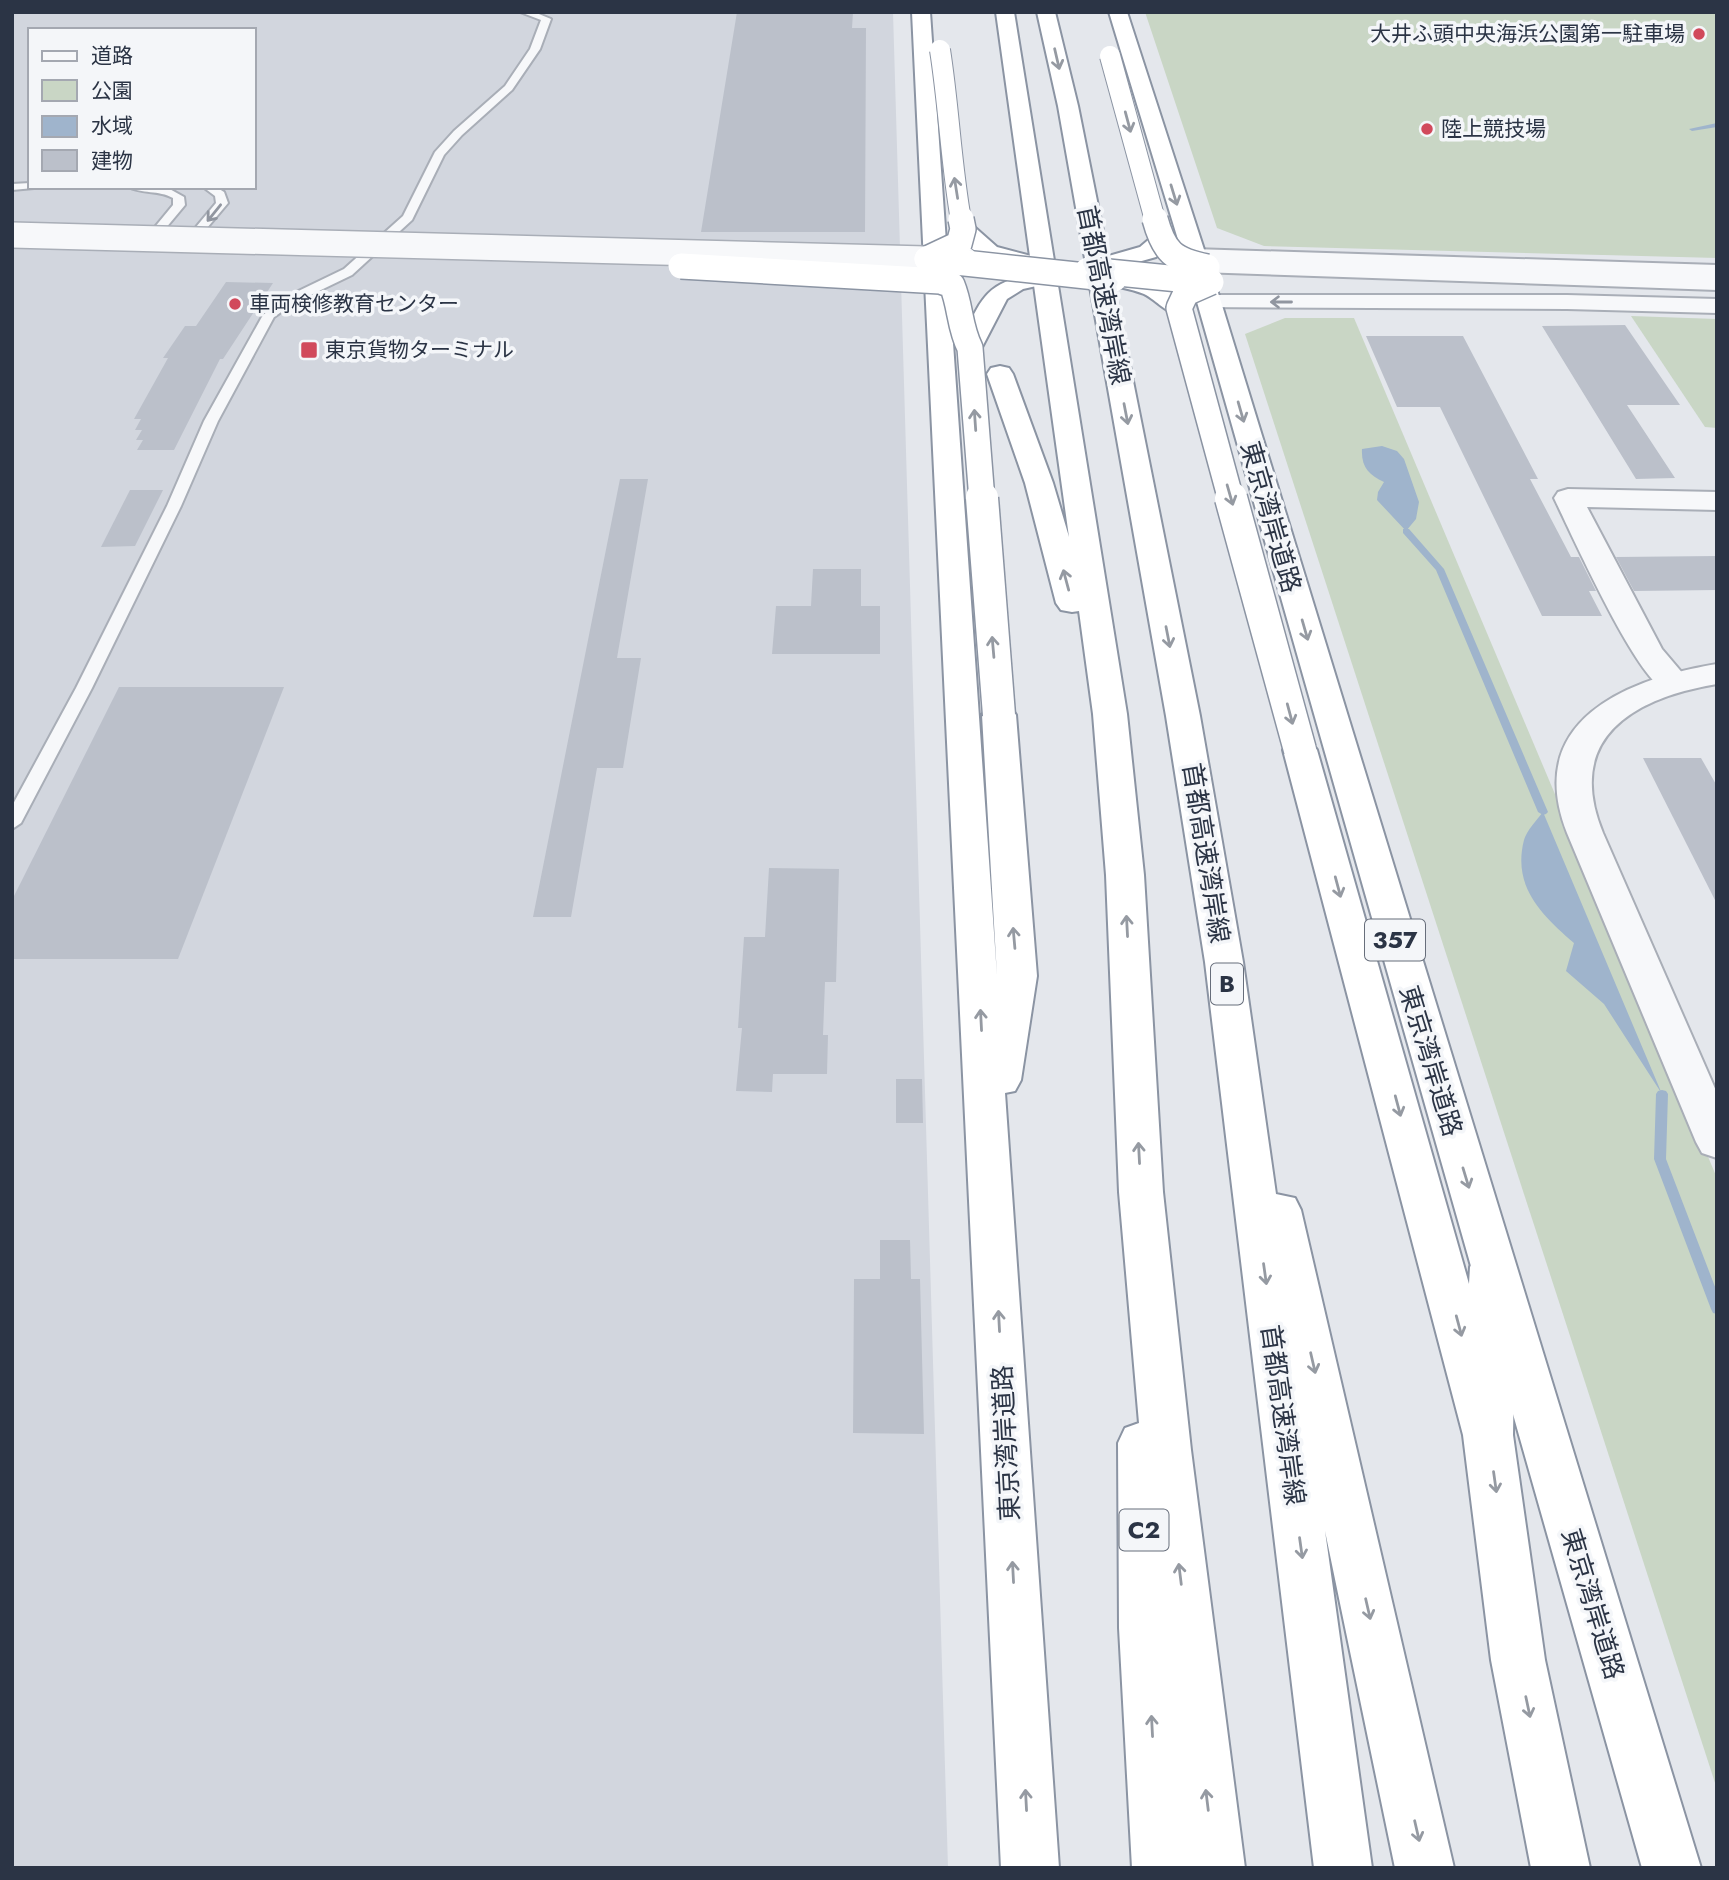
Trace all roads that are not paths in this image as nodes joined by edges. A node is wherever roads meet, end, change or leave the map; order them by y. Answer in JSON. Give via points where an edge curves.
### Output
{"nodes":[{"id":1,"x":524,"y":12,"type":"edge"},
{"id":2,"x":921,"y":12,"type":"edge"},
{"id":3,"x":933,"y":12,"type":"edge"},
{"id":4,"x":1005,"y":12,"type":"edge"},
{"id":5,"x":1046,"y":12,"type":"edge"},
{"id":6,"x":1108,"y":12,"type":"edge"},
{"id":7,"x":1118,"y":12,"type":"edge"},
{"id":8,"x":1087,"y":96,"type":"dead end"},
{"id":9,"x":160,"y":189,"type":"edge"},
{"id":10,"x":211,"y":189,"type":"edge"},
{"id":11,"x":1088,"y":214,"type":"junction"},
{"id":12,"x":963,"y":229,"type":"junction"},
{"id":13,"x":12,"y":235,"type":"edge"},
{"id":14,"x":151,"y":239,"type":"junction"},
{"id":15,"x":192,"y":240,"type":"junction"},
{"id":16,"x":12,"y":247,"type":"edge"},
{"id":17,"x":927,"y":259,"type":"junction"},
{"id":18,"x":681,"y":266,"type":"junction"},
{"id":19,"x":1038,"y":270,"type":"junction"},
{"id":20,"x":1106,"y":271,"type":"junction"},
{"id":21,"x":1717,"y":272,"type":"edge"},
{"id":22,"x":1188,"y":274,"type":"junction"},
{"id":23,"x":1717,"y":283,"type":"edge"},
{"id":24,"x":1676,"y":287,"type":"junction"},
{"id":25,"x":1717,"y":294,"type":"edge"},
{"id":26,"x":1717,"y":306,"type":"edge"},
{"id":27,"x":970,"y":348,"type":"junction"},
{"id":28,"x":1000,"y":374,"type":"dead end"},
{"id":29,"x":1717,"y":500,"type":"edge"},
{"id":30,"x":1717,"y":674,"type":"edge"},
{"id":31,"x":1674,"y":682,"type":"junction"},
{"id":32,"x":1110,"y":714,"type":"junction"},
{"id":33,"x":1300,"y":750,"type":"junction"},
{"id":34,"x":12,"y":823,"type":"edge"},
{"id":35,"x":1385,"y":904,"type":"junction"},
{"id":36,"x":1224,"y":962,"type":"junction"},
{"id":37,"x":1717,"y":1142,"type":"edge"},
{"id":38,"x":989,"y":1151,"type":"junction"},
{"id":39,"x":1141,"y":1192,"type":"junction"},
{"id":40,"x":1493,"y":1267,"type":"junction"},
{"id":41,"x":1489,"y":1434,"type":"junction"},
{"id":42,"x":1030,"y":1868,"type":"edge"},
{"id":43,"x":1161,"y":1868,"type":"edge"},
{"id":44,"x":1216,"y":1868,"type":"edge"},
{"id":45,"x":1343,"y":1868,"type":"edge"},
{"id":46,"x":1425,"y":1868,"type":"edge"},
{"id":47,"x":1561,"y":1868,"type":"edge"},
{"id":48,"x":1672,"y":1868,"type":"edge"}],
"edges":[{"from":1,"to":34,"type":"lane","via":[[546,19],[535,49],[509,88],[446,143],[408,218],[348,272],[269,315],[211,421],[167,519]]},
{"from":38,"to":2,"type":"highway","name":"東京湾岸道路","one_way":true},
{"from":12,"to":3,"type":"highway","one_way":true,"bridge":true},
{"from":4,"to":32,"type":"highway","name":"首都高速湾岸線"},
{"from":5,"to":11,"type":"highway","name":"首都高速湾岸線","number":"B","one_way":true},
{"from":6,"to":22,"type":"highway","one_way":true,"bridge":true,"via":[[1110,56]]},
{"from":7,"to":22,"type":"highway","name":"東京湾岸道路","number":"357","one_way":true},
{"from":8,"to":11,"type":"highway"},
{"from":9,"to":14,"type":"lane","via":[[172,192],[178,205]]},
{"from":10,"to":15,"type":"lane","one_way":true,"via":[[220,194],[222,203]]},
{"from":11,"to":36,"type":"highway","name":"首都高速湾岸線","number":"B","one_way":true,"via":[[1181,702]]},
{"from":12,"to":17,"type":"highway","bridge":true,"via":[[959,244]]},
{"from":12,"to":19,"type":"highway","via":[[989,252]]},
{"from":13,"to":14,"type":"street","bridge":true},
{"from":14,"to":15,"type":"street","bridge":true},
{"from":15,"to":17,"type":"street","bridge":true},
{"from":16,"to":18,"type":"street"},
{"from":17,"to":19,"type":"highway","bridge":true},
{"from":18,"to":19,"type":"street","bridge":true,"via":[[983,276]]},
{"from":18,"to":27,"type":"highway","bridge":true,"via":[[948,283],[956,291],[961,331]]},
{"from":19,"to":20,"type":"street","bridge":true},
{"from":19,"to":20,"type":"highway","bridge":true},
{"from":19,"to":27,"type":"highway","via":[[997,295]]},
{"from":20,"to":22,"type":"street","bridge":true},
{"from":20,"to":22,"type":"highway","bridge":true},
{"from":20,"to":22,"type":"highway","via":[[1152,289]]},
{"from":21,"to":22,"type":"street"},
{"from":22,"to":24,"type":"street"},
{"from":26,"to":22,"type":"street","one_way":true,"via":[[1567,302]]},
{"from":22,"to":33,"type":"highway","one_way":true,"bridge":true},
{"from":22,"to":35,"type":"highway","name":"東京湾岸道路","number":"357","one_way":true},
{"from":23,"to":24,"type":"street"},
{"from":24,"to":25,"type":"street"},
{"from":38,"to":27,"type":"highway","one_way":true,"bridge":true,"via":[[1017,976]]},
{"from":32,"to":28,"type":"highway","one_way":true,"via":[[1096,688],[1039,483]]},
{"from":29,"to":31,"type":"street","via":[[1568,498],[1648,653]]},
{"from":30,"to":31,"type":"street"},
{"from":31,"to":37,"type":"street","via":[[1632,698],[1597,724],[1576,760],[1573,788],[1591,848]]},
{"from":39,"to":32,"type":"highway","name":"首都高速湾岸線","one_way":true,"via":[[1125,875]]},
{"from":33,"to":35,"type":"highway"},
{"from":33,"to":41,"type":"highway","one_way":true},
{"from":35,"to":40,"type":"highway","name":"東京湾岸道路","number":"357","one_way":true},
{"from":36,"to":45,"type":"highway","name":"首都高速湾岸線","number":"B","one_way":true},
{"from":36,"to":46,"type":"highway","one_way":true},
{"from":42,"to":38,"type":"highway","name":"東京湾岸道路","one_way":true},
{"from":43,"to":39,"type":"highway","number":"C2","one_way":true,"via":[[1146,1628]]},
{"from":44,"to":39,"type":"highway","name":"首都高速湾岸線","one_way":true,"via":[[1166,1450]]},
{"from":40,"to":41,"type":"highway"},
{"from":40,"to":48,"type":"highway","name":"東京湾岸道路","number":"357"},
{"from":41,"to":47,"type":"highway","one_way":true,"via":[[1518,1660]]}]}
